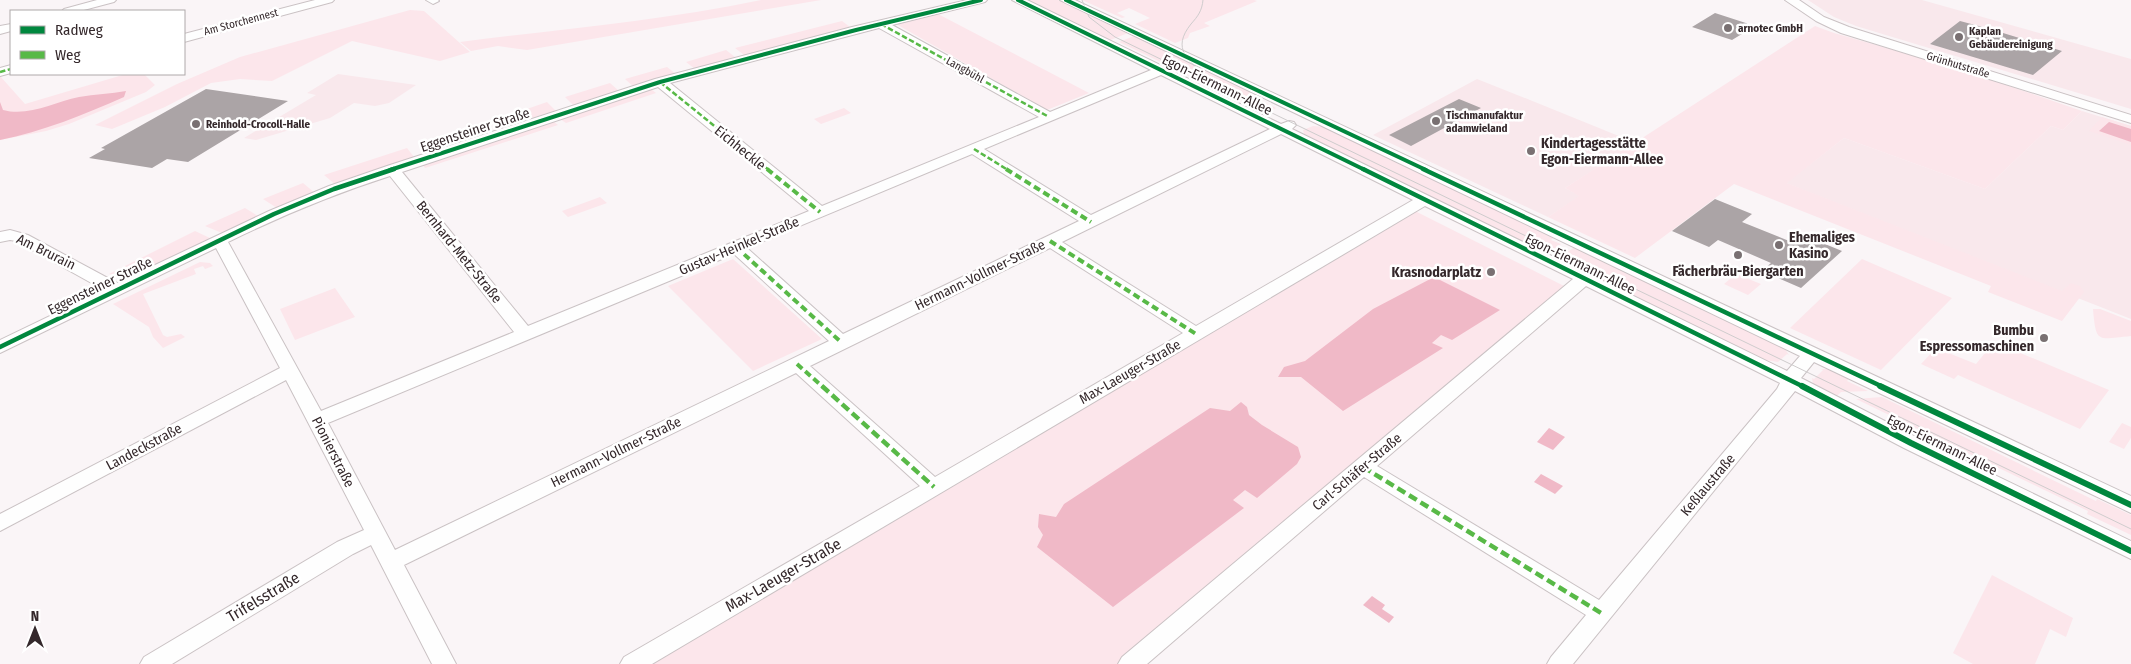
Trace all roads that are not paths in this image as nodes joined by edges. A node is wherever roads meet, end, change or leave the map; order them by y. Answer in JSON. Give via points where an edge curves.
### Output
{"nodes":[{"id":1,"x":110,"y":0,"type":"edge"},
{"id":2,"x":328,"y":0,"type":"edge"},
{"id":3,"x":981,"y":0,"type":"edge"},
{"id":4,"x":1018,"y":0,"type":"edge"},
{"id":5,"x":1066,"y":0,"type":"edge"},
{"id":6,"x":1791,"y":0,"type":"edge"},
{"id":7,"x":86,"y":9,"type":"edge"},
{"id":8,"x":881,"y":24,"type":"junction"},
{"id":9,"x":185,"y":38,"type":"edge"},
{"id":10,"x":1161,"y":71,"type":"junction"},
{"id":11,"x":660,"y":82,"type":"junction"},
{"id":12,"x":1308,"y":116,"type":"junction"},
{"id":13,"x":1049,"y":117,"type":"junction"},
{"id":14,"x":2131,"y":119,"type":"edge"},
{"id":15,"x":1282,"y":128,"type":"junction"},
{"id":16,"x":974,"y":148,"type":"junction"},
{"id":17,"x":392,"y":169,"type":"junction"},
{"id":18,"x":1424,"y":200,"type":"junction"},
{"id":19,"x":820,"y":212,"type":"junction"},
{"id":20,"x":1091,"y":222,"type":"junction"},
{"id":21,"x":0,"y":237,"type":"edge"},
{"id":22,"x":219,"y":240,"type":"junction"},
{"id":23,"x":1050,"y":241,"type":"junction"},
{"id":24,"x":736,"y":247,"type":"junction"},
{"id":25,"x":1584,"y":279,"type":"junction"},
{"id":26,"x":117,"y":290,"type":"junction"},
{"id":27,"x":1196,"y":334,"type":"junction"},
{"id":28,"x":526,"y":335,"type":"junction"},
{"id":29,"x":842,"y":343,"type":"junction"},
{"id":30,"x":0,"y":347,"type":"edge"},
{"id":31,"x":1811,"y":355,"type":"junction"},
{"id":32,"x":796,"y":364,"type":"junction"},
{"id":33,"x":289,"y":371,"type":"junction"},
{"id":34,"x":1790,"y":380,"type":"junction"},
{"id":35,"x":317,"y":420,"type":"junction"},
{"id":36,"x":1363,"y":467,"type":"junction"},
{"id":37,"x":934,"y":487,"type":"junction"},
{"id":38,"x":2131,"y":506,"type":"edge"},
{"id":39,"x":0,"y":523,"type":"edge"},
{"id":40,"x":375,"y":534,"type":"junction"},
{"id":41,"x":2131,"y":551,"type":"edge"},
{"id":42,"x":390,"y":562,"type":"junction"},
{"id":43,"x":1601,"y":613,"type":"junction"},
{"id":44,"x":152,"y":664,"type":"edge"},
{"id":45,"x":444,"y":664,"type":"edge"},
{"id":46,"x":632,"y":664,"type":"edge"},
{"id":47,"x":1130,"y":664,"type":"edge"},
{"id":48,"x":1558,"y":664,"type":"edge"}],
"edges":[{"from":1,"to":7,"type":"street"},
{"from":2,"to":9,"type":"street","name":"Am Storchennest"},
{"from":3,"to":8,"type":"street","name":"Eggensteiner Straße"},
{"from":4,"to":10,"type":"street","name":"Egon-Eiermann-Allee"},
{"from":5,"to":12,"type":"street","name":"Egon-Eiermann-Allee"},
{"from":6,"to":14,"type":"street","name":"Grünhutstraße","via":[[1844,30]]},
{"from":8,"to":11,"type":"street","name":"Eggensteiner Straße"},
{"from":8,"to":13,"type":"street","name":"Langbühl"},
{"from":10,"to":13,"type":"street","name":"Gustav-Heinkel-Straße"},
{"from":10,"to":15,"type":"street","name":"Egon-Eiermann-Allee"},
{"from":11,"to":17,"type":"street","name":"Eggensteiner Straße"},
{"from":11,"to":19,"type":"street","name":"Eichheckle"},
{"from":12,"to":15,"type":"street","name":"Hermann-Vollmer-Straße"},
{"from":12,"to":31,"type":"street","name":"Egon-Eiermann-Allee"},
{"from":13,"to":16,"type":"street","name":"Gustav-Heinkel-Straße"},
{"from":15,"to":18,"type":"street","name":"Egon-Eiermann-Allee"},
{"from":15,"to":20,"type":"street","name":"Hermann-Vollmer-Straße"},
{"from":16,"to":19,"type":"street","name":"Gustav-Heinkel-Straße"},
{"from":16,"to":20,"type":"street"},
{"from":17,"to":22,"type":"street","name":"Eggensteiner Straße","via":[[322,194]]},
{"from":17,"to":28,"type":"street","name":"Bernhard-Metz-Straße"},
{"from":18,"to":25,"type":"street","name":"Egon-Eiermann-Allee"},
{"from":18,"to":27,"type":"street","name":"Max-Laeuger-Straße"},
{"from":19,"to":24,"type":"street","name":"Gustav-Heinkel-Straße"},
{"from":20,"to":23,"type":"street","name":"Hermann-Vollmer-Straße"},
{"from":21,"to":26,"type":"street","name":"Am Brurain","via":[[22,238]]},
{"from":22,"to":26,"type":"street","name":"Eggensteiner Straße"},
{"from":22,"to":33,"type":"street","name":"Pionierstraße"},
{"from":23,"to":27,"type":"street","name":"Max-Laeuger-Straße"},
{"from":23,"to":29,"type":"street","name":"Hermann-Vollmer-Straße"},
{"from":24,"to":28,"type":"street","name":"Gustav-Heinkel-Straße"},
{"from":24,"to":29,"type":"street"},
{"from":25,"to":34,"type":"street","name":"Egon-Eiermann-Allee"},
{"from":25,"to":36,"type":"street","name":"Carl-Schäfer-Straße"},
{"from":26,"to":30,"type":"street","name":"Eggensteiner Straße"},
{"from":27,"to":37,"type":"street","name":"Max-Laeuger-Straße"},
{"from":28,"to":35,"type":"street","name":"Gustav-Heinkel-Straße"},
{"from":29,"to":32,"type":"street","name":"Hermann-Vollmer-Straße"},
{"from":31,"to":34,"type":"street","name":"Keßlaustraße"},
{"from":31,"to":38,"type":"street","name":"Egon-Eiermann-Allee"},
{"from":32,"to":37,"type":"street"},
{"from":32,"to":42,"type":"street","name":"Hermann-Vollmer-Straße"},
{"from":33,"to":35,"type":"street","name":"Pionierstraße"},
{"from":33,"to":39,"type":"street","name":"Landeckstraße"},
{"from":34,"to":41,"type":"street","name":"Egon-Eiermann-Allee"},
{"from":34,"to":43,"type":"street","name":"Keßlaustraße","via":[[1784,392]]},
{"from":35,"to":40,"type":"street","name":"Pionierstraße"},
{"from":36,"to":43,"type":"street"},
{"from":36,"to":47,"type":"street","name":"Carl-Schäfer-Straße"},
{"from":37,"to":46,"type":"street","name":"Max-Laeuger-Straße"},
{"from":40,"to":42,"type":"street","name":"Pionierstraße"},
{"from":40,"to":44,"type":"street","name":"Trifelsstraße","via":[[345,548]]},
{"from":42,"to":45,"type":"street","name":"Pionierstraße"},
{"from":43,"to":48,"type":"street","name":"Keßlaustraße"}]}
